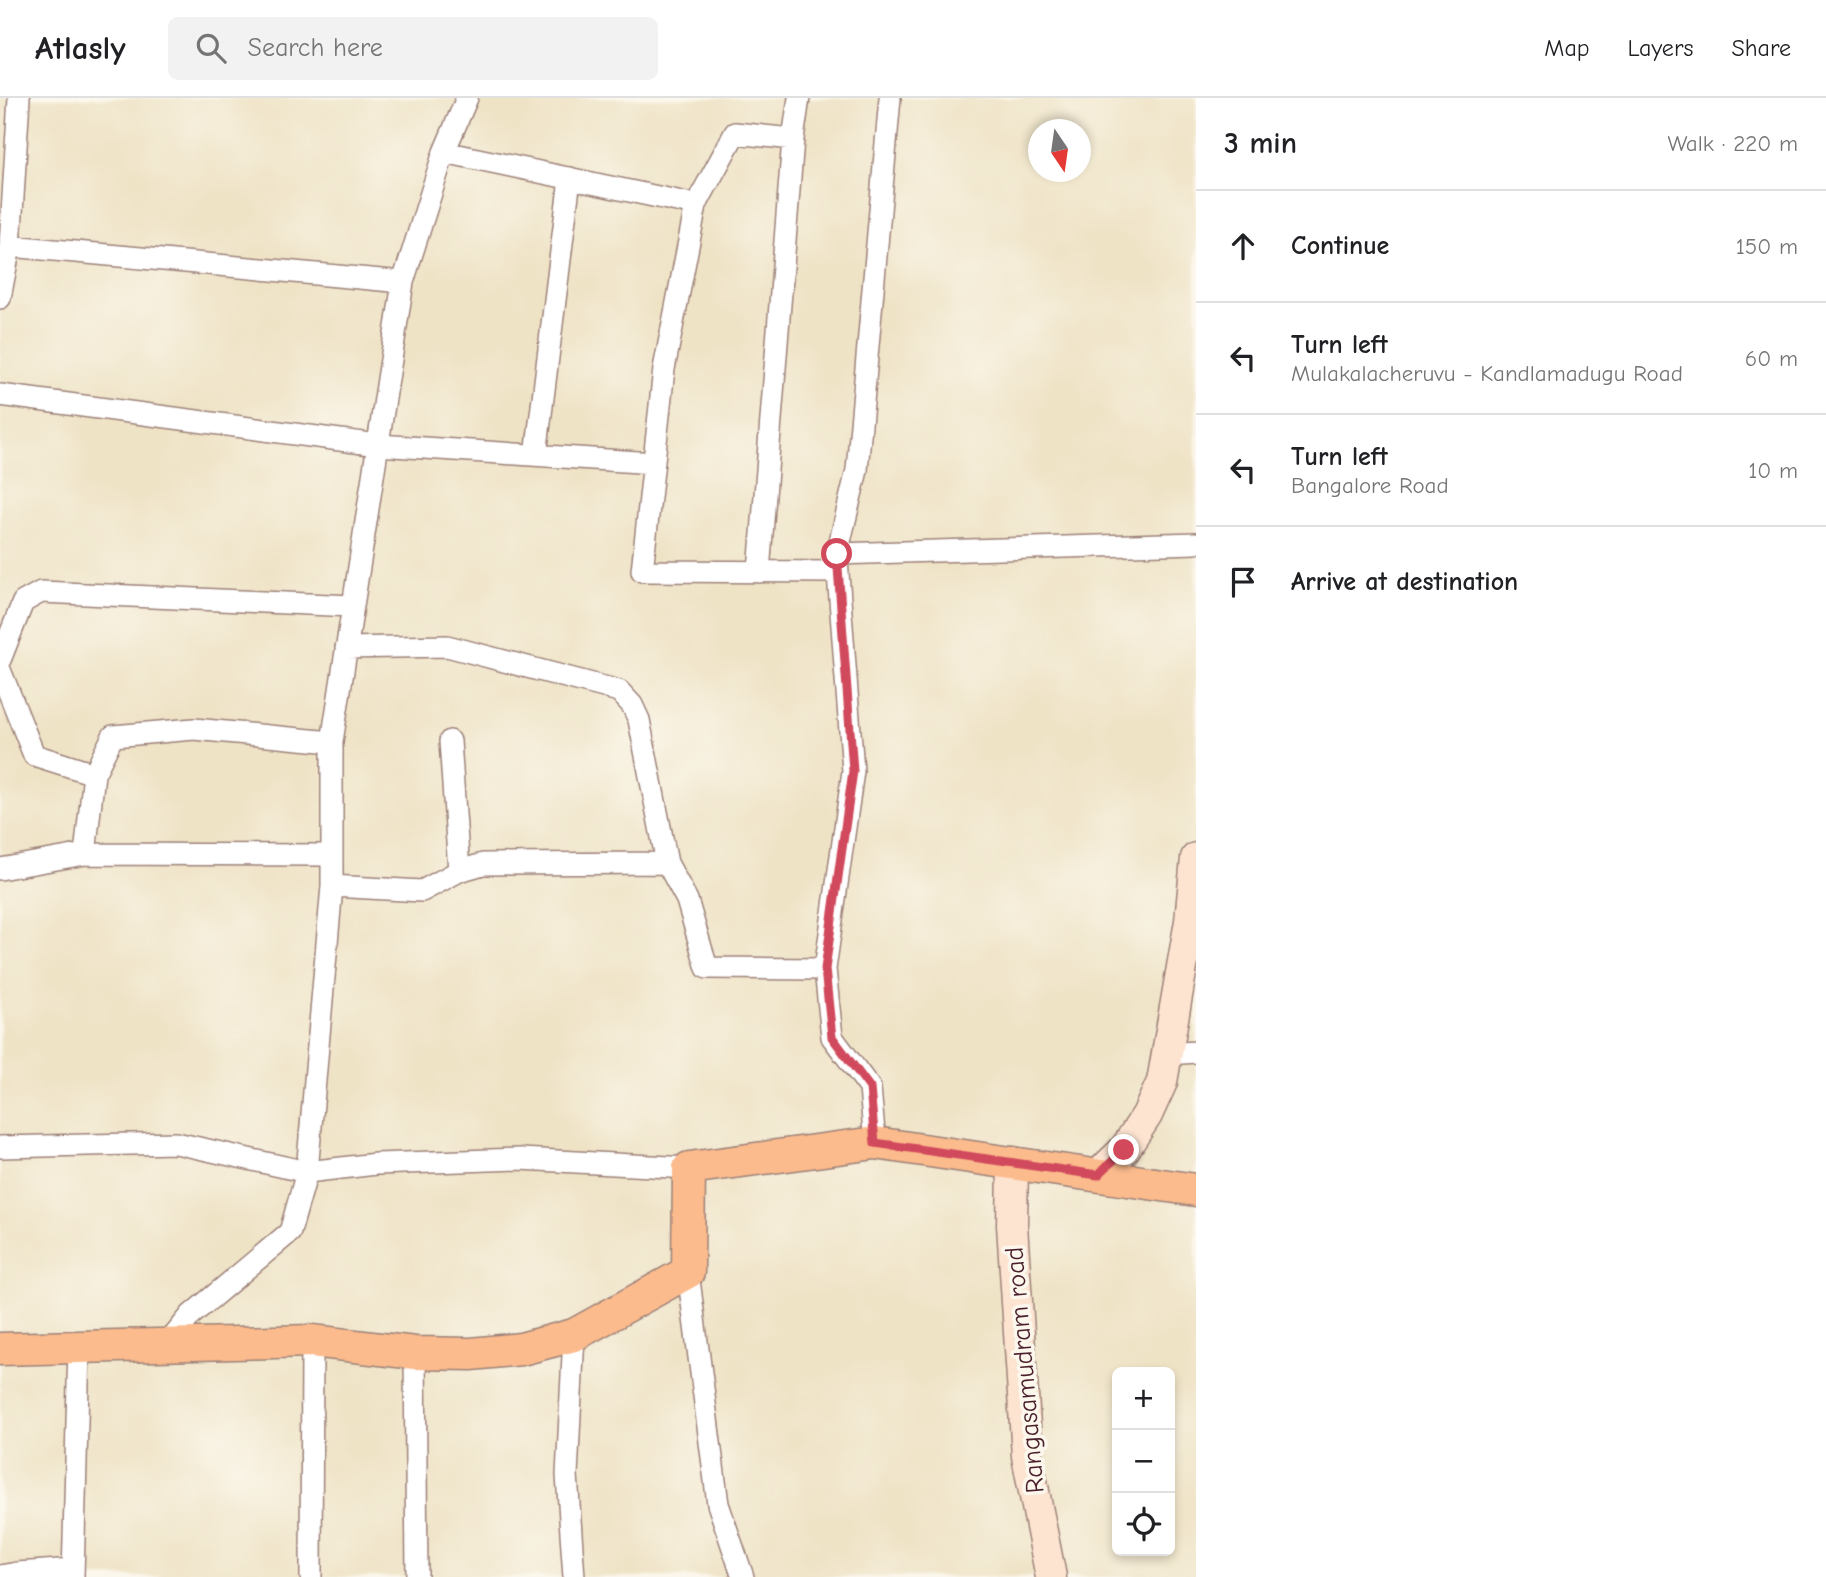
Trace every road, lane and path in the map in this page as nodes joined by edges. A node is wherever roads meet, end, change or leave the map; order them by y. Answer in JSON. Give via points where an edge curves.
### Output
{"nodes":[{"id":1,"x":19,"y":98,"type":"edge"},
{"id":2,"x":467,"y":98,"type":"edge"},
{"id":3,"x":799,"y":98,"type":"edge"},
{"id":4,"x":890,"y":98,"type":"edge"},
{"id":5,"x":793,"y":139,"type":"junction"},
{"id":6,"x":444,"y":152,"type":"junction"},
{"id":7,"x":570,"y":178,"type":"junction"},
{"id":8,"x":696,"y":205,"type":"junction"},
{"id":9,"x":10,"y":246,"type":"junction"},
{"id":10,"x":403,"y":282,"type":"junction"},
{"id":11,"x":0,"y":298,"type":"edge"},
{"id":12,"x":0,"y":395,"type":"edge"},
{"id":13,"x":378,"y":445,"type":"junction"},
{"id":14,"x":536,"y":455,"type":"junction"},
{"id":15,"x":653,"y":463,"type":"junction"},
{"id":16,"x":1196,"y":543,"type":"edge"},
{"id":17,"x":838,"y":563,"type":"junction"},
{"id":18,"x":759,"y":572,"type":"junction"},
{"id":19,"x":353,"y":606,"type":"junction"},
{"id":20,"x":346,"y":648,"type":"junction"},
{"id":21,"x":0,"y":660,"type":"edge"},
{"id":22,"x":0,"y":670,"type":"edge"},
{"id":23,"x":450,"y":741,"type":"dead end"},
{"id":24,"x":332,"y":742,"type":"junction"},
{"id":25,"x":94,"y":774,"type":"junction"},
{"id":26,"x":85,"y":854,"type":"junction"},
{"id":27,"x":332,"y":855,"type":"junction"},
{"id":28,"x":1196,"y":858,"type":"edge"},
{"id":29,"x":667,"y":863,"type":"junction"},
{"id":30,"x":0,"y":869,"type":"edge"},
{"id":31,"x":459,"y":871,"type":"junction"},
{"id":32,"x":332,"y":886,"type":"junction"},
{"id":33,"x":1194,"y":901,"type":"edge"},
{"id":34,"x":825,"y":969,"type":"junction"},
{"id":35,"x":1182,"y":1053,"type":"edge"},
{"id":36,"x":875,"y":1143,"type":"junction"},
{"id":37,"x":0,"y":1147,"type":"edge"},
{"id":38,"x":1013,"y":1162,"type":"junction"},
{"id":39,"x":689,"y":1168,"type":"junction"},
{"id":40,"x":307,"y":1172,"type":"junction"},
{"id":41,"x":1098,"y":1175,"type":"junction"},
{"id":42,"x":1196,"y":1190,"type":"edge"},
{"id":43,"x":688,"y":1272,"type":"junction"},
{"id":44,"x":574,"y":1335,"type":"junction"},
{"id":45,"x":312,"y":1341,"type":"junction"},
{"id":46,"x":79,"y":1346,"type":"junction"},
{"id":47,"x":166,"y":1346,"type":"junction"},
{"id":48,"x":0,"y":1349,"type":"edge"},
{"id":49,"x":415,"y":1353,"type":"junction"},
{"id":50,"x":73,"y":1573,"type":"edge"},
{"id":51,"x":0,"y":1576,"type":"edge"},
{"id":52,"x":311,"y":1577,"type":"edge"},
{"id":53,"x":417,"y":1577,"type":"edge"},
{"id":54,"x":574,"y":1577,"type":"edge"},
{"id":55,"x":743,"y":1577,"type":"edge"},
{"id":56,"x":1051,"y":1577,"type":"edge"}],
"edges":[{"from":1,"to":9,"type":"street"},
{"from":2,"to":6,"type":"street"},
{"from":3,"to":5,"type":"street"},
{"from":4,"to":17,"type":"street","via":[[857,470]]},
{"from":5,"to":8,"type":"street","via":[[735,133]]},
{"from":5,"to":18,"type":"street"},
{"from":6,"to":7,"type":"street"},
{"from":6,"to":10,"type":"street"},
{"from":7,"to":8,"type":"street"},
{"from":7,"to":14,"type":"street"},
{"from":8,"to":15,"type":"street","via":[[664,369]]},
{"from":9,"to":10,"type":"street"},
{"from":9,"to":11,"type":"street"},
{"from":10,"to":13,"type":"street"},
{"from":12,"to":13,"type":"street"},
{"from":13,"to":14,"type":"street"},
{"from":13,"to":19,"type":"street"},
{"from":14,"to":15,"type":"street"},
{"from":15,"to":18,"type":"street","via":[[642,571]]},
{"from":16,"to":17,"type":"street"},
{"from":17,"to":18,"type":"street"},
{"from":17,"to":34,"type":"street","via":[[853,771]]},
{"from":19,"to":20,"type":"street"},
{"from":19,"to":21,"type":"street","via":[[41,592],[23,602]]},
{"from":20,"to":24,"type":"street"},
{"from":20,"to":29,"type":"street","via":[[447,646],[619,691],[639,720]]},
{"from":22,"to":25,"type":"street","via":[[34,755]]},
{"from":23,"to":31,"type":"street"},
{"from":24,"to":25,"type":"street","via":[[194,729],[113,736]]},
{"from":24,"to":27,"type":"street"},
{"from":25,"to":26,"type":"street"},
{"from":26,"to":27,"type":"street"},
{"from":26,"to":30,"type":"street"},
{"from":27,"to":32,"type":"street"},
{"from":28,"to":33,"type":"main road"},
{"from":29,"to":31,"type":"street","via":[[483,864]]},
{"from":29,"to":34,"type":"street","via":[[687,900],[707,968]]},
{"from":31,"to":32,"type":"street","via":[[422,891]]},
{"from":32,"to":40,"type":"street"},
{"from":33,"to":35,"type":"main road"},
{"from":34,"to":36,"type":"street","via":[[832,1037],[870,1088]]},
{"from":35,"to":41,"type":"main road","via":[[1124,1150]]},
{"from":36,"to":38,"type":"main road"},
{"from":36,"to":39,"type":"main road"},
{"from":37,"to":40,"type":"street","via":[[176,1143]]},
{"from":38,"to":41,"type":"main road"},
{"from":38,"to":56,"type":"main road","name":"Rangasamudram road","via":[[1012,1226],[1027,1456]]},
{"from":39,"to":40,"type":"street","via":[[520,1159],[376,1164]]},
{"from":39,"to":43,"type":"main road"},
{"from":40,"to":47,"type":"street","via":[[290,1231],[191,1315]]},
{"from":41,"to":42,"type":"main road"},
{"from":43,"to":44,"type":"main road"},
{"from":43,"to":55,"type":"street","via":[[718,1504]]},
{"from":44,"to":49,"type":"main road","via":[[521,1349]]},
{"from":44,"to":54,"type":"street","via":[[567,1475]]},
{"from":45,"to":47,"type":"main road"},
{"from":45,"to":49,"type":"main road"},
{"from":45,"to":52,"type":"street"},
{"from":46,"to":47,"type":"main road"},
{"from":46,"to":48,"type":"main road"},
{"from":46,"to":50,"type":"street"},
{"from":49,"to":53,"type":"street"},
{"from":50,"to":51,"type":"street"}]}
